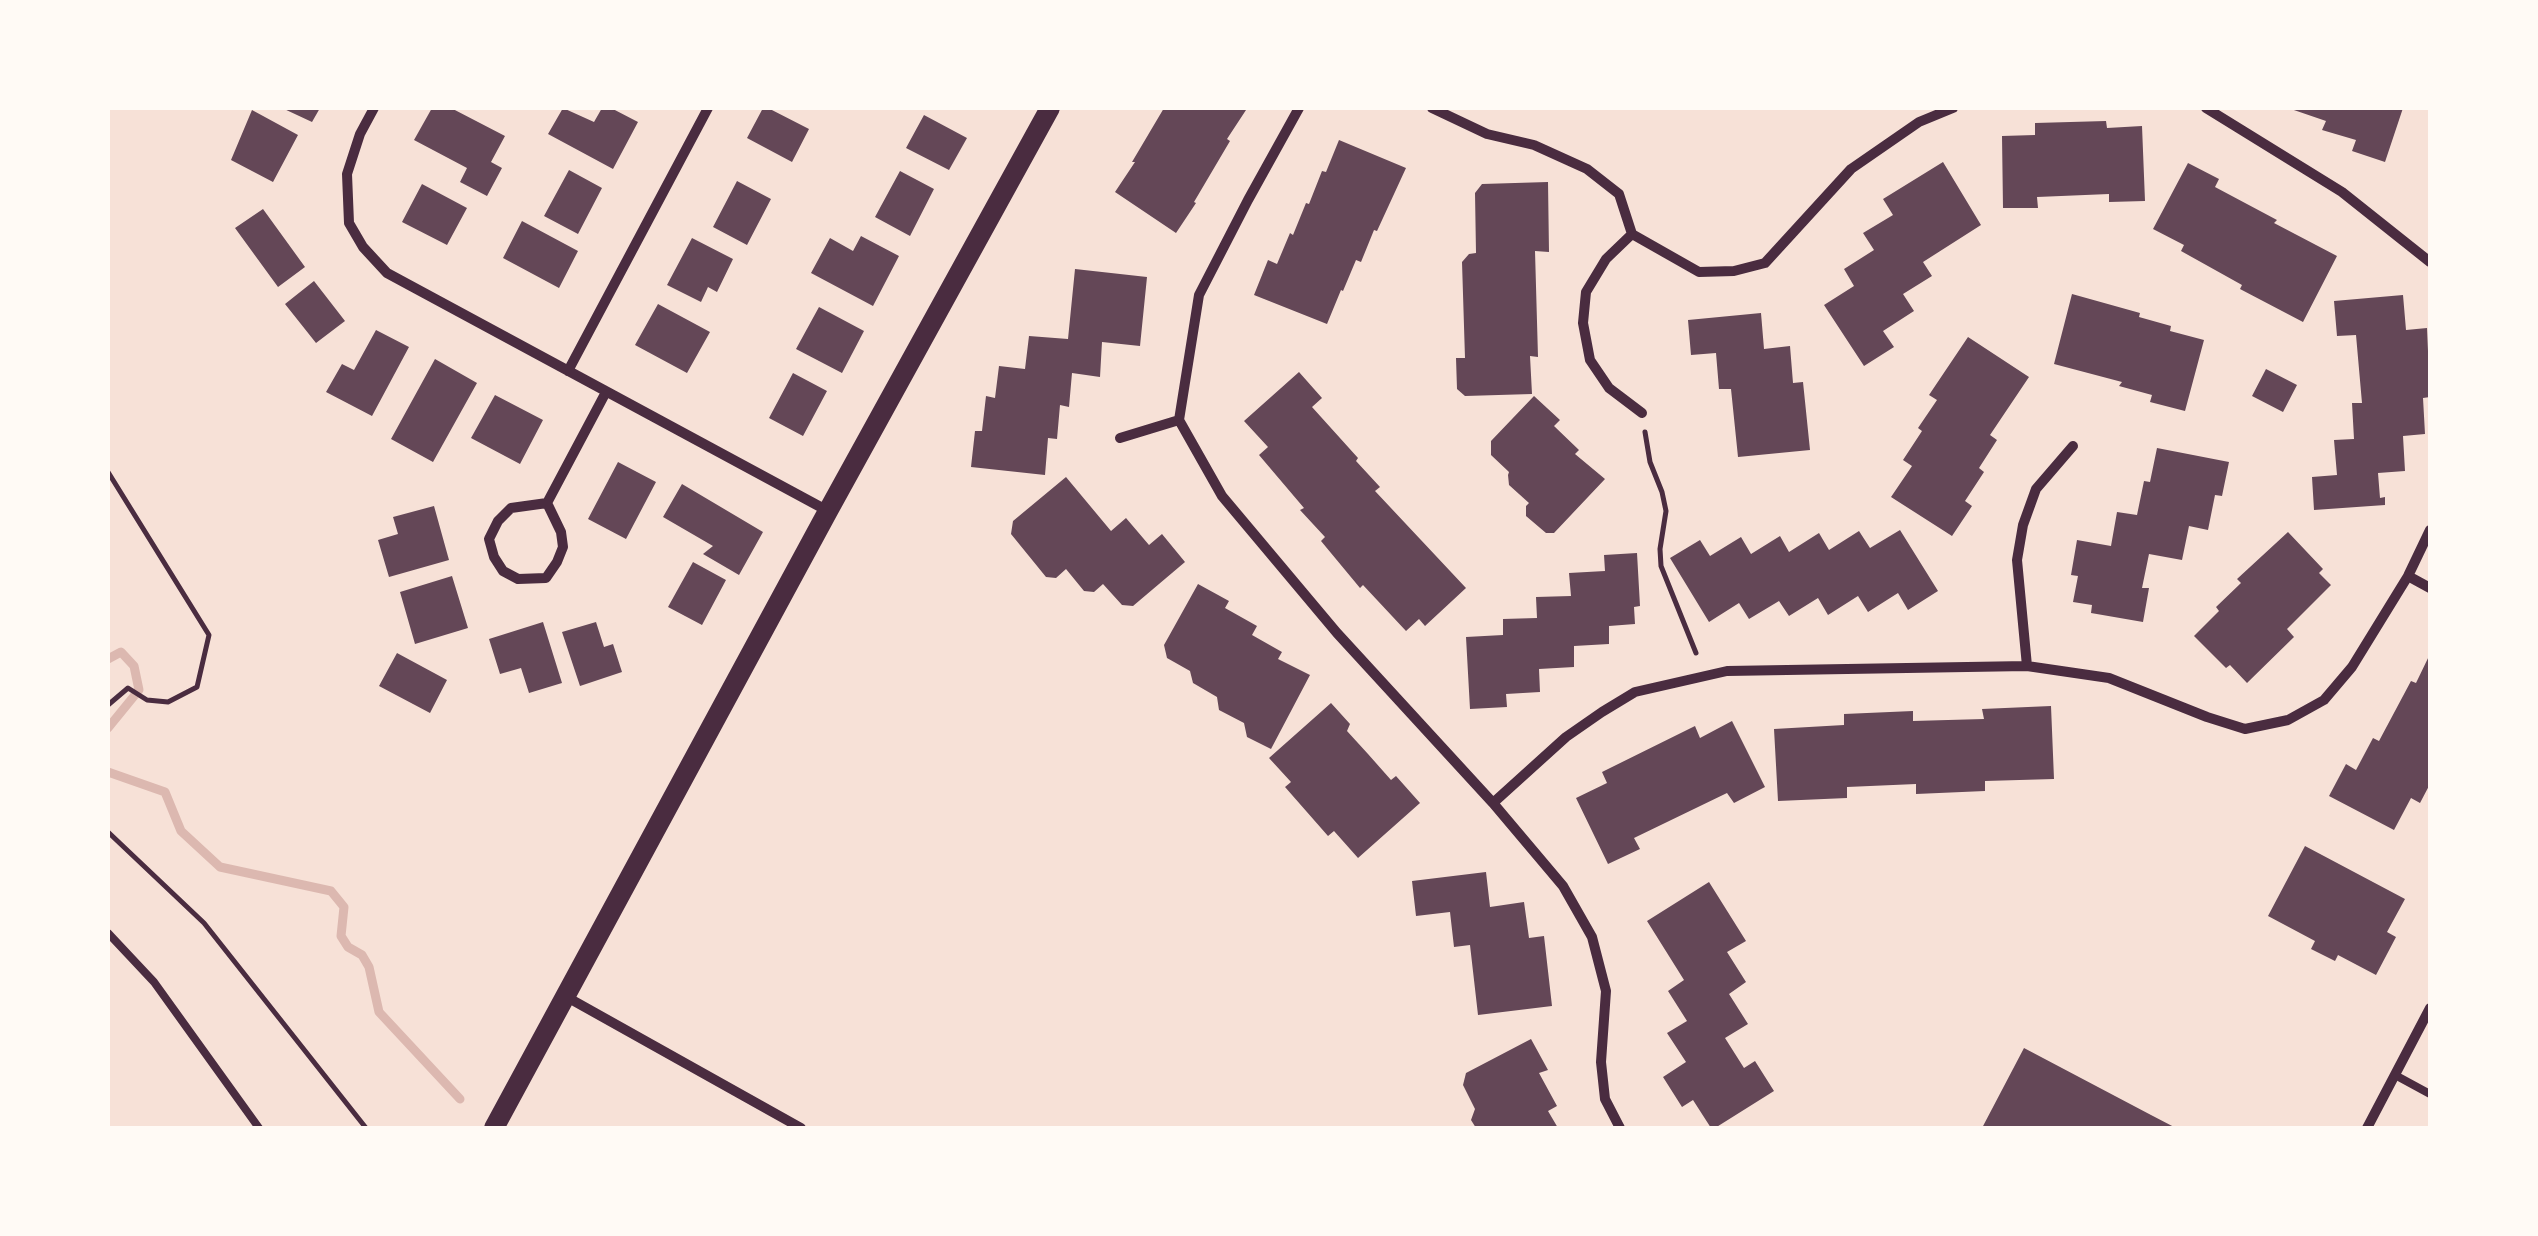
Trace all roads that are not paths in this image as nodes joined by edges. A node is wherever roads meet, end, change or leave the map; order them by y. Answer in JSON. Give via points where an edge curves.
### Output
{"nodes":[{"id":1,"x":374,"y":108,"type":"edge"},
{"id":2,"x":708,"y":108,"type":"edge"},
{"id":3,"x":1050,"y":108,"type":"edge"},
{"id":4,"x":1299,"y":108,"type":"edge"},
{"id":5,"x":1432,"y":108,"type":"edge"},
{"id":6,"x":1953,"y":108,"type":"edge"},
{"id":7,"x":2206,"y":108,"type":"edge"},
{"id":8,"x":1632,"y":234,"type":"junction"},
{"id":9,"x":2430,"y":262,"type":"edge"},
{"id":10,"x":568,"y":371,"type":"junction"},
{"id":11,"x":606,"y":392,"type":"junction"},
{"id":12,"x":1642,"y":413,"type":"road end"},
{"id":13,"x":1179,"y":420,"type":"junction"},
{"id":14,"x":1120,"y":438,"type":"dead end"},
{"id":15,"x":2072,"y":446,"type":"dead end"},
{"id":16,"x":548,"y":503,"type":"junction"},
{"id":17,"x":828,"y":511,"type":"junction"},
{"id":18,"x":2430,"y":530,"type":"edge"},
{"id":19,"x":2408,"y":576,"type":"junction"},
{"id":20,"x":2430,"y":588,"type":"edge"},
{"id":21,"x":2027,"y":666,"type":"junction"},
{"id":22,"x":1493,"y":803,"type":"junction"},
{"id":23,"x":108,"y":933,"type":"edge"},
{"id":24,"x":565,"y":996,"type":"junction"},
{"id":25,"x":2430,"y":1008,"type":"edge"},
{"id":26,"x":2395,"y":1075,"type":"junction"},
{"id":27,"x":2430,"y":1094,"type":"edge"},
{"id":28,"x":259,"y":1128,"type":"edge"},
{"id":29,"x":494,"y":1128,"type":"edge"},
{"id":30,"x":801,"y":1128,"type":"edge"},
{"id":31,"x":1620,"y":1128,"type":"edge"},
{"id":32,"x":2366,"y":1128,"type":"edge"}],
"edges":[{"from":1,"to":10,"type":"street","via":[[347,174],[349,223],[363,247],[387,273]]},
{"from":2,"to":10,"type":"street"},
{"from":3,"to":17,"type":"main road"},
{"from":4,"to":13,"type":"street","via":[[1199,295]]},
{"from":5,"to":8,"type":"street","via":[[1586,169],[1619,194]]},
{"from":6,"to":8,"type":"street","via":[[1919,122],[1851,169],[1765,263],[1700,272]]},
{"from":7,"to":9,"type":"street","via":[[2342,192]]},
{"from":8,"to":12,"type":"street","via":[[1586,292],[1583,322],[1590,360],[1609,388]]},
{"from":10,"to":11,"type":"street"},
{"from":11,"to":16,"type":"street"},
{"from":11,"to":17,"type":"street"},
{"from":13,"to":14,"type":"street"},
{"from":13,"to":22,"type":"street","via":[[1222,496]]},
{"from":15,"to":21,"type":"street","via":[[2036,489],[2023,524],[2017,560]]},
{"from":16,"to":16,"type":"street","via":[[563,547],[557,562],[546,578],[503,572],[489,539],[498,522],[510,508]]},
{"from":17,"to":24,"type":"main road"},
{"from":18,"to":19,"type":"street"},
{"from":19,"to":20,"type":"street"},
{"from":19,"to":21,"type":"street","via":[[2352,667],[2324,700],[2288,720],[2245,729],[2108,678]]},
{"from":21,"to":22,"type":"street","via":[[1727,671],[1635,692],[1566,737]]},
{"from":22,"to":31,"type":"street","via":[[1563,886],[1592,936],[1606,991],[1604,1100]]},
{"from":23,"to":28,"type":"lane","via":[[154,982]]},
{"from":24,"to":29,"type":"main road"},
{"from":24,"to":30,"type":"street"},
{"from":25,"to":26,"type":"street"},
{"from":26,"to":27,"type":"lane"},
{"from":26,"to":32,"type":"street"}]}
